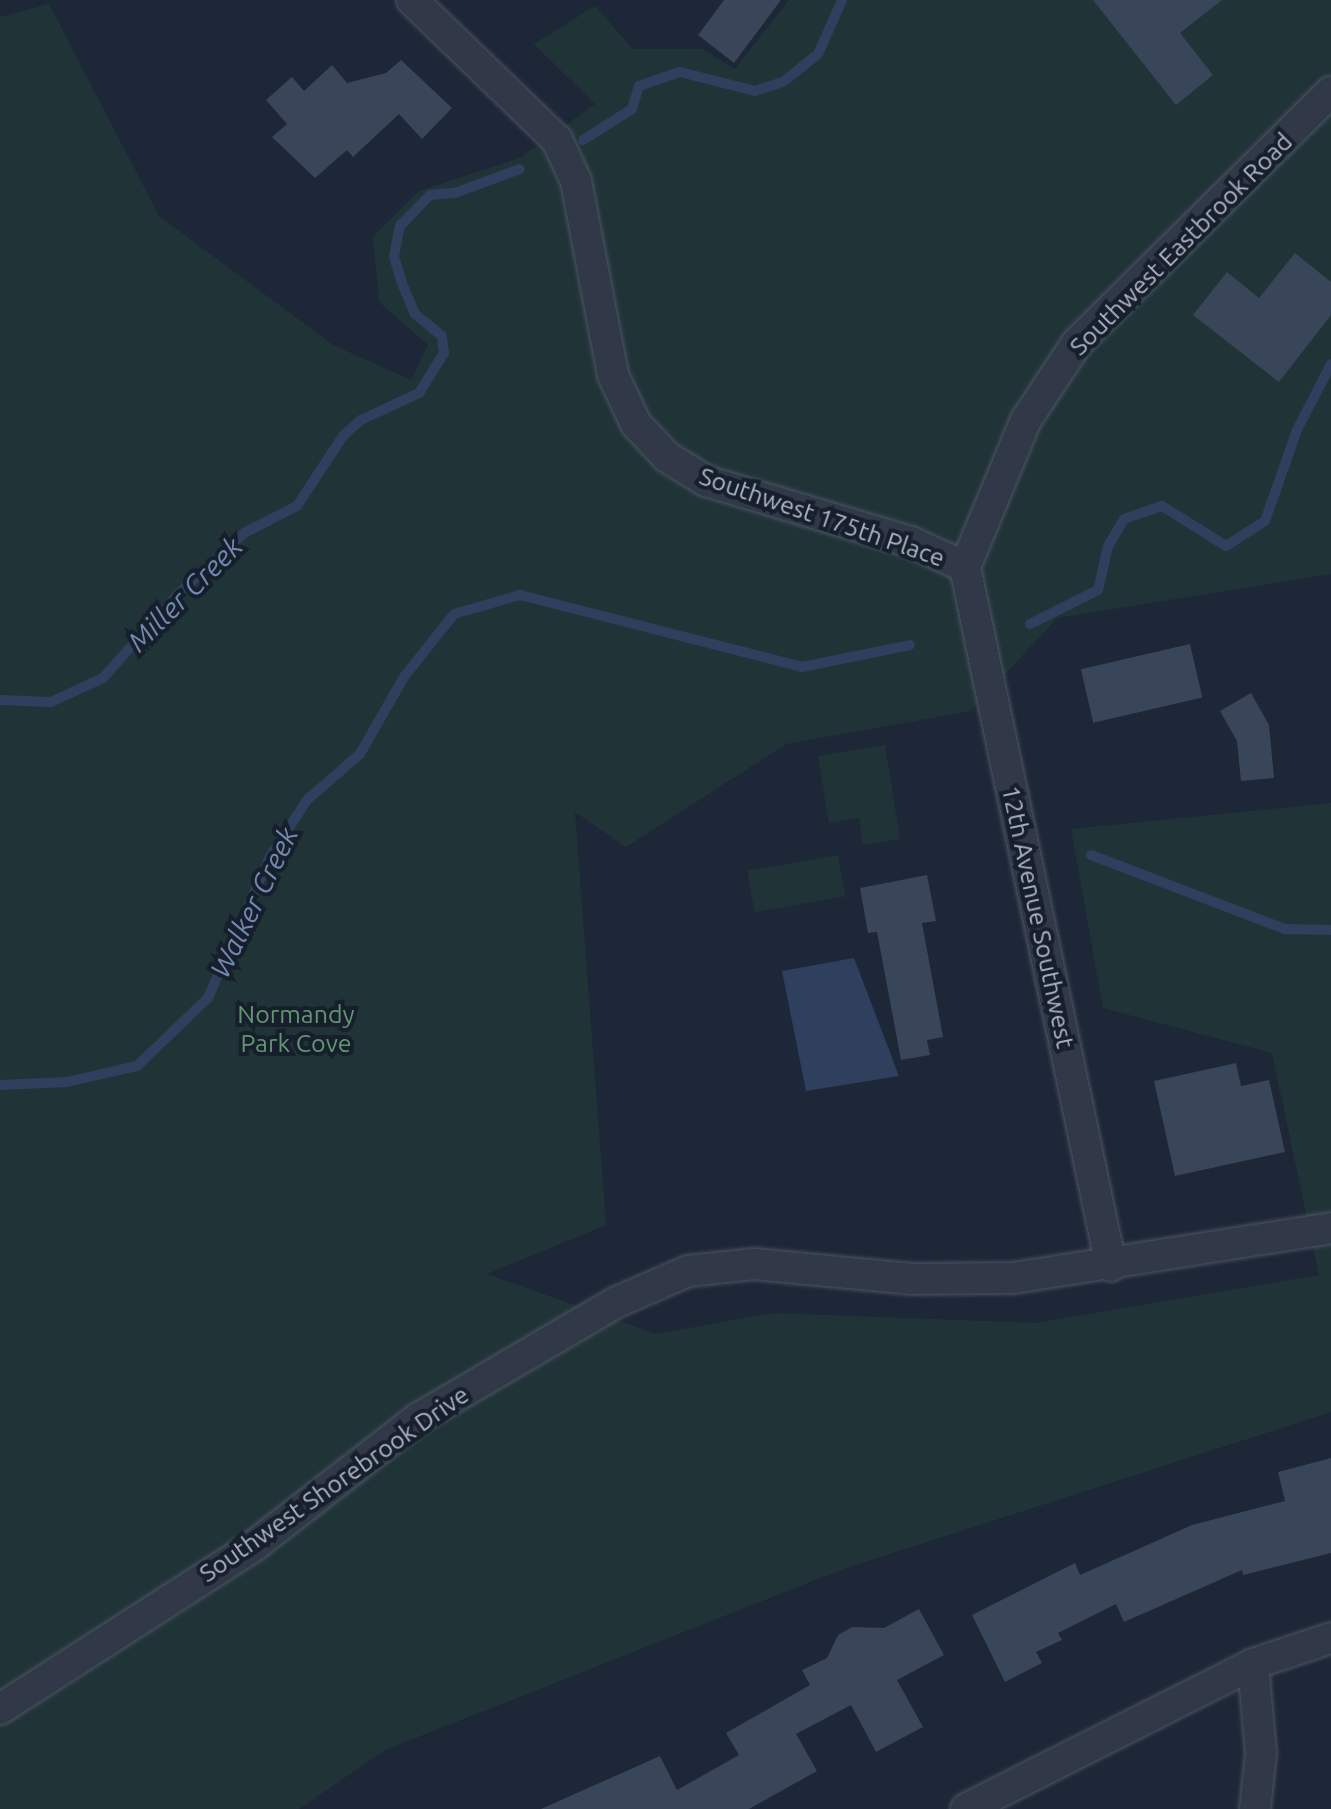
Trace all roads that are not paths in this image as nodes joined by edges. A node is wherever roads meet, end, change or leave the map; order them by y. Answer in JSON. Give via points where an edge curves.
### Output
{"nodes":[{"id":1,"x":412,"y":0,"type":"edge"},
{"id":2,"x":1331,"y":92,"type":"edge"},
{"id":3,"x":965,"y":567,"type":"junction"},
{"id":4,"x":1331,"y":1228,"type":"edge"},
{"id":5,"x":1112,"y":1266,"type":"junction"},
{"id":6,"x":1331,"y":1638,"type":"edge"},
{"id":7,"x":1253,"y":1664,"type":"junction"},
{"id":8,"x":0,"y":1709,"type":"edge"},
{"id":9,"x":966,"y":1809,"type":"edge"},
{"id":10,"x":1255,"y":1809,"type":"edge"}],
"edges":[{"from":1,"to":3,"type":"street","name":"Southwest 175th Place","via":[[557,140],[576,181],[613,375],[636,424],[667,456],[706,481],[911,542]]},
{"from":2,"to":3,"type":"street","name":"Southwest Eastbrook Road","via":[[1076,343],[1026,420]]},
{"from":3,"to":5,"type":"street","name":"12th Avenue Southwest"},
{"from":4,"to":5,"type":"street","name":"Southwest Shorebrook Drive"},
{"from":5,"to":8,"type":"street","name":"Southwest Shorebrook Drive","via":[[1013,1278],[912,1279],[754,1264],[688,1271],[617,1302],[419,1418],[255,1545]]},
{"from":6,"to":7,"type":"street"},
{"from":7,"to":9,"type":"street"},
{"from":7,"to":10,"type":"street","via":[[1261,1753]]}]}
